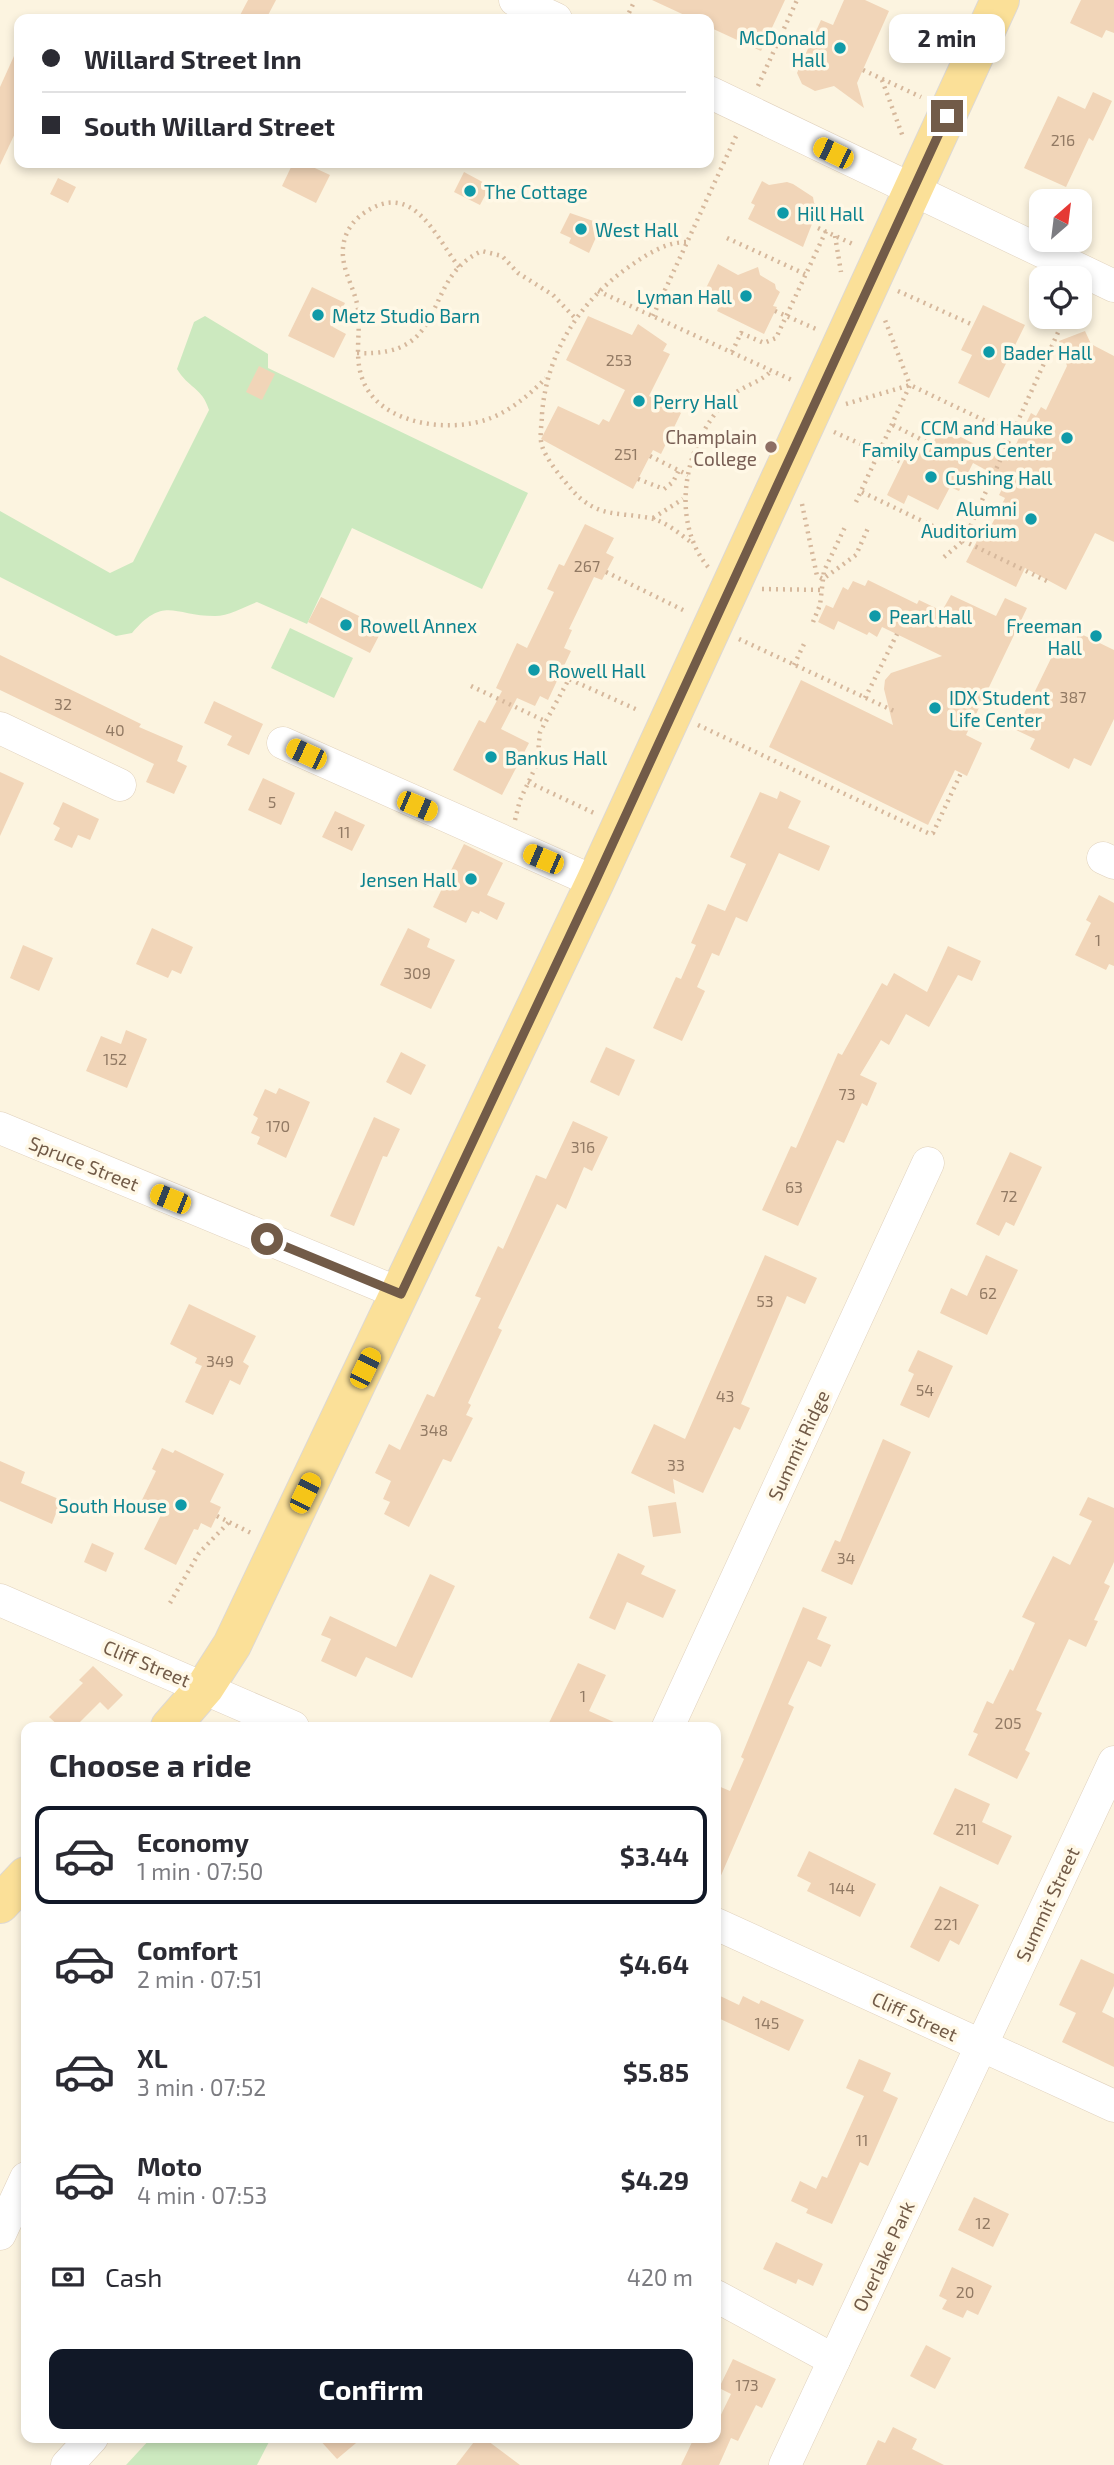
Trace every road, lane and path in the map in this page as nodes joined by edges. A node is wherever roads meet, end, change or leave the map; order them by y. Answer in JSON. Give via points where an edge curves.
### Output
{"nodes":[{"id":1,"x":515,"y":0,"type":"edge"},
{"id":2,"x":797,"y":0,"type":"edge"},
{"id":3,"x":1000,"y":0,"type":"edge"},
{"id":4,"x":545,"y":14,"type":"edge"},
{"id":5,"x":863,"y":70,"type":"dead end"},
{"id":6,"x":882,"y":79,"type":"junction"},
{"id":7,"x":714,"y":94,"type":"edge"},
{"id":8,"x":754,"y":97,"type":"dead end"},
{"id":9,"x":921,"y":97,"type":"dead end"},
{"id":10,"x":739,"y":128,"type":"dead end"},
{"id":11,"x":904,"y":137,"type":"dead end"},
{"id":12,"x":913,"y":191,"type":"junction"},
{"id":13,"x":818,"y":228,"type":"dead end"},
{"id":14,"x":826,"y":231,"type":"junction"},
{"id":15,"x":835,"y":235,"type":"junction"},
{"id":16,"x":727,"y":238,"type":"dead end"},
{"id":17,"x":686,"y":242,"type":"junction"},
{"id":18,"x":855,"y":245,"type":"dead end"},
{"id":19,"x":459,"y":267,"type":"junction"},
{"id":20,"x":806,"y":274,"type":"junction"},
{"id":21,"x":842,"y":275,"type":"dead end"},
{"id":22,"x":1114,"y":286,"type":"edge"},
{"id":23,"x":598,"y":290,"type":"junction"},
{"id":24,"x":898,"y":291,"type":"dead end"},
{"id":25,"x":775,"y":311,"type":"dead end"},
{"id":26,"x":653,"y":316,"type":"junction"},
{"id":27,"x":786,"y":316,"type":"junction"},
{"id":28,"x":575,"y":318,"type":"junction"},
{"id":29,"x":885,"y":320,"type":"dead end"},
{"id":30,"x":973,"y":325,"type":"dead end"},
{"id":31,"x":1060,"y":329,"type":"edge"},
{"id":32,"x":817,"y":330,"type":"dead end"},
{"id":33,"x":357,"y":353,"type":"junction"},
{"id":34,"x":732,"y":353,"type":"junction"},
{"id":35,"x":771,"y":371,"type":"junction"},
{"id":36,"x":546,"y":378,"type":"junction"},
{"id":37,"x":801,"y":384,"type":"dead end"},
{"id":38,"x":910,"y":385,"type":"junction"},
{"id":39,"x":846,"y":404,"type":"dead end"},
{"id":40,"x":893,"y":425,"type":"junction"},
{"id":41,"x":673,"y":430,"type":"dead end"},
{"id":42,"x":833,"y":432,"type":"dead end"},
{"id":43,"x":1013,"y":434,"type":"junction"},
{"id":44,"x":700,"y":443,"type":"junction"},
{"id":45,"x":932,"y":445,"type":"dead end"},
{"id":46,"x":880,"y":452,"type":"junction"},
{"id":47,"x":650,"y":456,"type":"dead end"},
{"id":48,"x":903,"y":463,"type":"dead end"},
{"id":49,"x":679,"y":470,"type":"junction"},
{"id":50,"x":688,"y":475,"type":"junction"},
{"id":51,"x":638,"y":479,"type":"dead end"},
{"id":52,"x":862,"y":492,"type":"junction"},
{"id":53,"x":684,"y":499,"type":"junction"},
{"id":54,"x":802,"y":500,"type":"dead end"},
{"id":55,"x":856,"y":502,"type":"dead end"},
{"id":56,"x":652,"y":518,"type":"junction"},
{"id":57,"x":845,"y":527,"type":"dead end"},
{"id":58,"x":869,"y":528,"type":"dead end"},
{"id":59,"x":964,"y":540,"type":"junction"},
{"id":60,"x":692,"y":543,"type":"junction"},
{"id":61,"x":944,"y":557,"type":"dead end"},
{"id":62,"x":708,"y":567,"type":"dead end"},
{"id":63,"x":606,"y":572,"type":"dead end"},
{"id":64,"x":823,"y":579,"type":"junction"},
{"id":65,"x":1049,"y":582,"type":"dead end"},
{"id":66,"x":761,"y":589,"type":"dead end"},
{"id":67,"x":822,"y":590,"type":"junction"},
{"id":68,"x":688,"y":612,"type":"dead end"},
{"id":69,"x":813,"y":622,"type":"dead end"},
{"id":70,"x":897,"y":634,"type":"dead end"},
{"id":71,"x":738,"y":638,"type":"dead end"},
{"id":72,"x":804,"y":644,"type":"dead end"},
{"id":73,"x":794,"y":665,"type":"junction"},
{"id":74,"x":471,"y":686,"type":"dead end"},
{"id":75,"x":865,"y":698,"type":"junction"},
{"id":76,"x":641,"y":711,"type":"dead end"},
{"id":77,"x":894,"y":711,"type":"dead end"},
{"id":78,"x":545,"y":721,"type":"junction"},
{"id":79,"x":697,"y":724,"type":"dead end"},
{"id":80,"x":0,"y":728,"type":"edge"},
{"id":81,"x":283,"y":743,"type":"dead end"},
{"id":82,"x":961,"y":773,"type":"dead end"},
{"id":83,"x":528,"y":782,"type":"junction"},
{"id":84,"x":120,"y":785,"type":"dead end"},
{"id":85,"x":594,"y":813,"type":"dead end"},
{"id":86,"x":510,"y":830,"type":"dead end"},
{"id":87,"x":595,"y":882,"type":"junction"},
{"id":88,"x":0,"y":1128,"type":"edge"},
{"id":89,"x":928,"y":1163,"type":"dead end"},
{"id":90,"x":401,"y":1294,"type":"junction"},
{"id":91,"x":216,"y":1516,"type":"dead end"},
{"id":92,"x":229,"y":1522,"type":"junction"},
{"id":93,"x":252,"y":1534,"type":"dead end"},
{"id":94,"x":0,"y":1600,"type":"edge"},
{"id":95,"x":170,"y":1603,"type":"dead end"},
{"id":96,"x":205,"y":1687,"type":"junction"},
{"id":97,"x":174,"y":1722,"type":"edge"},
{"id":98,"x":282,"y":1722,"type":"edge"},
{"id":99,"x":670,"y":1722,"type":"edge"},
{"id":100,"x":1114,"y":1762,"type":"edge"},
{"id":101,"x":21,"y":1882,"type":"edge"},
{"id":102,"x":0,"y":1904,"type":"edge"},
{"id":103,"x":721,"y":1926,"type":"edge"},
{"id":104,"x":980,"y":2046,"type":"junction"},
{"id":105,"x":1114,"y":2106,"type":"edge"},
{"id":106,"x":21,"y":2189,"type":"edge"},
{"id":107,"x":0,"y":2234,"type":"edge"},
{"id":108,"x":721,"y":2299,"type":"edge"},
{"id":109,"x":834,"y":2360,"type":"junction"},
{"id":110,"x":88,"y":2443,"type":"edge"},
{"id":111,"x":68,"y":2465,"type":"edge"},
{"id":112,"x":785,"y":2465,"type":"edge"}],
"edges":[{"from":1,"to":4,"type":"street"},
{"from":2,"to":8,"type":"path"},
{"from":3,"to":12,"type":"main road"},
{"from":5,"to":6,"type":"path"},
{"from":6,"to":9,"type":"path"},
{"from":6,"to":11,"type":"path"},
{"from":7,"to":12,"type":"street"},
{"from":10,"to":17,"type":"path"},
{"from":12,"to":22,"type":"street"},
{"from":12,"to":87,"type":"main road"},
{"from":13,"to":14,"type":"path"},
{"from":14,"to":15,"type":"path"},
{"from":14,"to":20,"type":"path"},
{"from":15,"to":18,"type":"path"},
{"from":15,"to":21,"type":"path"},
{"from":16,"to":20,"type":"path"},
{"from":17,"to":23,"type":"path","via":[[640,259]]},
{"from":17,"to":26,"type":"path"},
{"from":19,"to":28,"type":"path","via":[[482,251],[502,256]]},
{"from":19,"to":33,"type":"path","via":[[414,340],[391,353]]},
{"from":19,"to":33,"type":"path","via":[[431,223],[403,205],[376,206],[355,220],[346,233],[343,262],[360,321]]},
{"from":20,"to":27,"type":"path"},
{"from":23,"to":26,"type":"path"},
{"from":23,"to":28,"type":"path"},
{"from":24,"to":30,"type":"path"},
{"from":25,"to":27,"type":"path"},
{"from":26,"to":34,"type":"path"},
{"from":27,"to":32,"type":"path"},
{"from":27,"to":34,"type":"path","via":[[771,342],[741,333]]},
{"from":28,"to":36,"type":"path"},
{"from":29,"to":38,"type":"path"},
{"from":31,"to":43,"type":"path"},
{"from":33,"to":36,"type":"path","via":[[362,378],[378,404],[432,424],[464,425],[489,418],[509,409]]},
{"from":34,"to":35,"type":"path"},
{"from":35,"to":37,"type":"path"},
{"from":35,"to":44,"type":"path","via":[[734,394]]},
{"from":36,"to":56,"type":"path","via":[[541,436],[550,461],[572,490],[595,508],[611,515]]},
{"from":38,"to":39,"type":"path"},
{"from":38,"to":40,"type":"path"},
{"from":38,"to":43,"type":"path"},
{"from":40,"to":45,"type":"path"},
{"from":40,"to":46,"type":"path"},
{"from":41,"to":44,"type":"path"},
{"from":42,"to":46,"type":"path"},
{"from":43,"to":59,"type":"path"},
{"from":44,"to":50,"type":"path"},
{"from":46,"to":48,"type":"path"},
{"from":46,"to":52,"type":"path"},
{"from":47,"to":49,"type":"path"},
{"from":49,"to":50,"type":"path"},
{"from":49,"to":51,"type":"path","via":[[664,489]]},
{"from":50,"to":53,"type":"path"},
{"from":52,"to":55,"type":"path"},
{"from":52,"to":59,"type":"path"},
{"from":53,"to":56,"type":"path"},
{"from":53,"to":60,"type":"path"},
{"from":54,"to":64,"type":"path","via":[[817,576]]},
{"from":56,"to":60,"type":"path"},
{"from":57,"to":64,"type":"path"},
{"from":58,"to":64,"type":"path","via":[[856,555]]},
{"from":59,"to":61,"type":"path"},
{"from":59,"to":65,"type":"path"},
{"from":60,"to":62,"type":"path"},
{"from":63,"to":68,"type":"path"},
{"from":64,"to":67,"type":"path"},
{"from":66,"to":67,"type":"path"},
{"from":67,"to":69,"type":"path"},
{"from":70,"to":75,"type":"path"},
{"from":71,"to":73,"type":"path"},
{"from":72,"to":73,"type":"path"},
{"from":73,"to":75,"type":"path"},
{"from":74,"to":78,"type":"path"},
{"from":75,"to":77,"type":"path"},
{"from":76,"to":78,"type":"path","via":[[569,679]]},
{"from":78,"to":83,"type":"path","via":[[537,764]]},
{"from":79,"to":82,"type":"path","via":[[930,834]]},
{"from":80,"to":84,"type":"street"},
{"from":81,"to":87,"type":"street"},
{"from":83,"to":85,"type":"path"},
{"from":83,"to":86,"type":"path"},
{"from":87,"to":90,"type":"main road"},
{"from":88,"to":90,"type":"street","name":"Spruce Street"},
{"from":89,"to":99,"type":"street","name":"Summit Ridge"},
{"from":90,"to":96,"type":"main road","via":[[233,1645]]},
{"from":91,"to":92,"type":"path"},
{"from":92,"to":93,"type":"path"},
{"from":92,"to":95,"type":"path","via":[[199,1553]]},
{"from":94,"to":96,"type":"street","name":"Cliff Street"},
{"from":96,"to":97,"type":"main road"},
{"from":96,"to":98,"type":"street","name":"Cliff Street"},
{"from":100,"to":104,"type":"street","name":"Summit Street"},
{"from":101,"to":102,"type":"main road"},
{"from":103,"to":104,"type":"street","name":"Cliff Street"},
{"from":104,"to":105,"type":"street","name":"Cliff Street"},
{"from":104,"to":109,"type":"street","name":"Overlake Park"},
{"from":106,"to":107,"type":"street"},
{"from":108,"to":109,"type":"street"},
{"from":109,"to":112,"type":"street","name":"Overlake Park"},
{"from":110,"to":111,"type":"street"}]}
